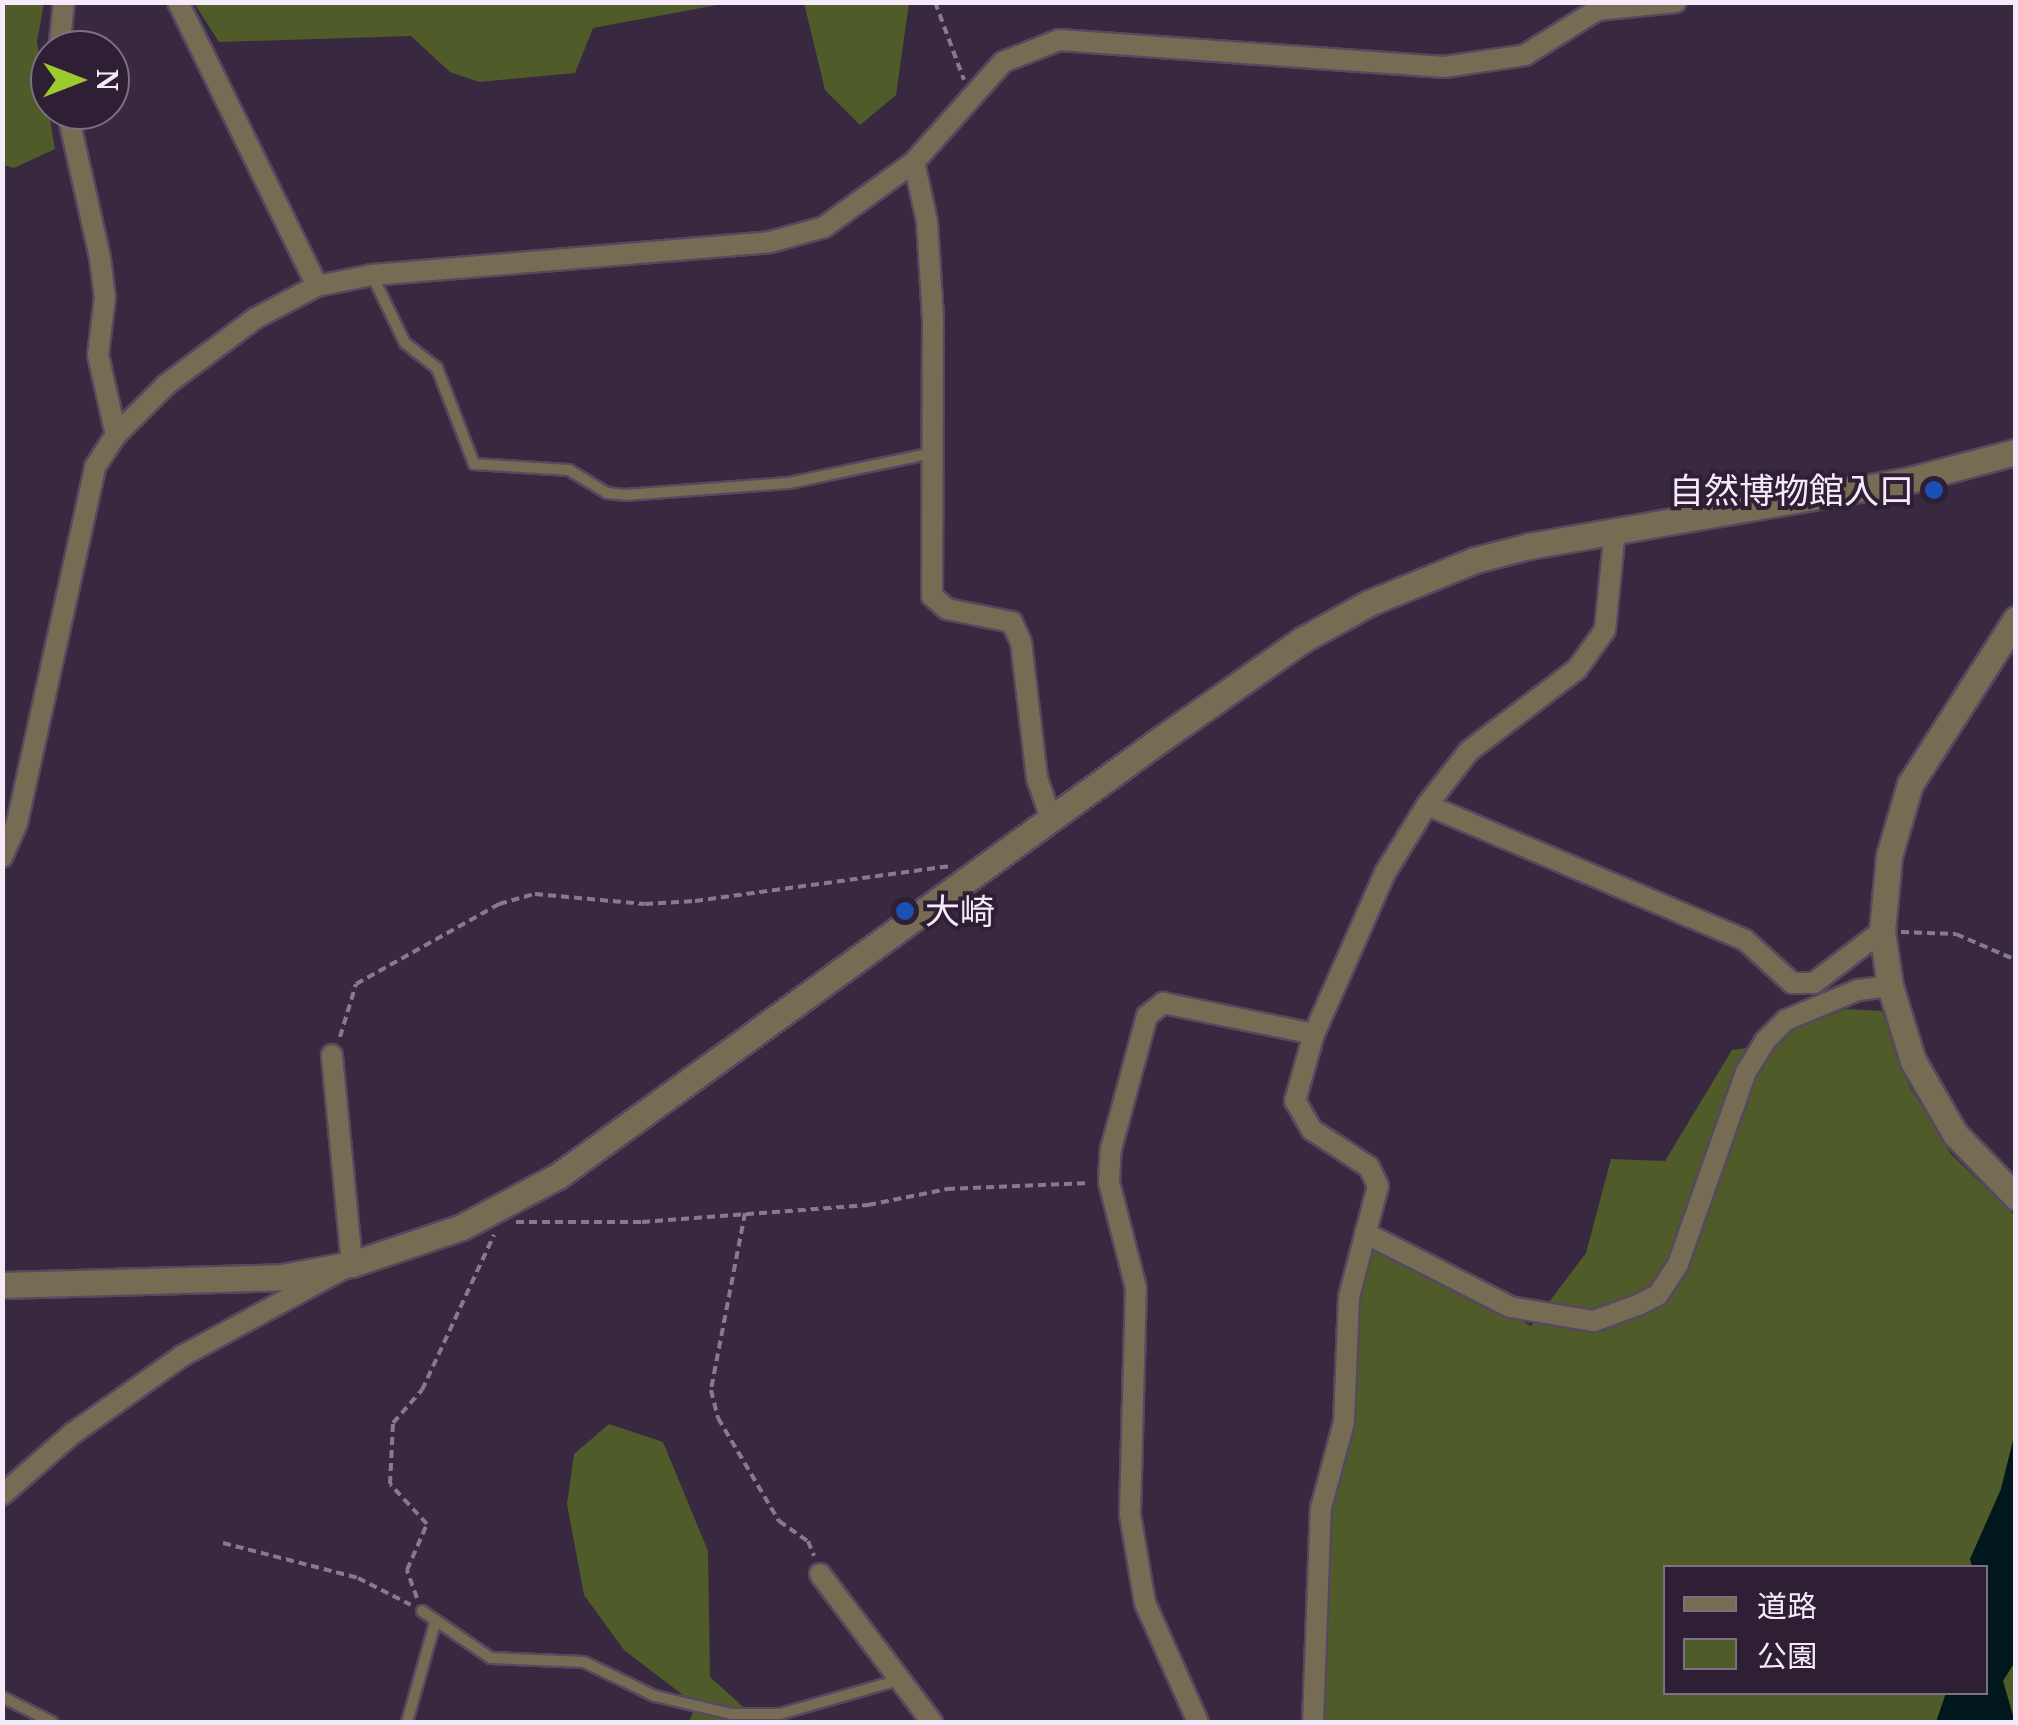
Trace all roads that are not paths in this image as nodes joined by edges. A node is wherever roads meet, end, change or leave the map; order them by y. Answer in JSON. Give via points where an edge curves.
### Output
{"nodes":[{"id":1,"x":64,"y":2,"type":"edge"},
{"id":2,"x":178,"y":2,"type":"edge"},
{"id":3,"x":1676,"y":2,"type":"edge"},
{"id":4,"x":61,"y":30,"type":"edge"},
{"id":5,"x":71,"y":130,"type":"edge"},
{"id":6,"x":914,"y":162,"type":"junction"},
{"id":7,"x":372,"y":275,"type":"junction"},
{"id":8,"x":317,"y":286,"type":"junction"},
{"id":9,"x":116,"y":434,"type":"junction"},
{"id":10,"x":933,"y":452,"type":"junction"},
{"id":11,"x":2016,"y":452,"type":"edge"},
{"id":12,"x":1615,"y":529,"type":"junction"},
{"id":13,"x":2016,"y":618,"type":"edge"},
{"id":14,"x":1427,"y":805,"type":"junction"},
{"id":15,"x":1051,"y":819,"type":"junction"},
{"id":16,"x":2,"y":858,"type":"edge"},
{"id":17,"x":1882,"y":931,"type":"junction"},
{"id":18,"x":1890,"y":986,"type":"junction"},
{"id":19,"x":1314,"y":1034,"type":"junction"},
{"id":20,"x":332,"y":1056,"type":"road end"},
{"id":21,"x":2016,"y":1197,"type":"edge"},
{"id":22,"x":1365,"y":1232,"type":"junction"},
{"id":23,"x":352,"y":1264,"type":"junction"},
{"id":24,"x":2,"y":1284,"type":"edge"},
{"id":25,"x":2,"y":1495,"type":"edge"},
{"id":26,"x":820,"y":1574,"type":"road end"},
{"id":27,"x":422,"y":1610,"type":"road end"},
{"id":28,"x":435,"y":1623,"type":"junction"},
{"id":29,"x":900,"y":1680,"type":"junction"},
{"id":30,"x":2,"y":1697,"type":"edge"},
{"id":31,"x":52,"y":1722,"type":"edge"},
{"id":32,"x":407,"y":1722,"type":"edge"},
{"id":33,"x":932,"y":1722,"type":"edge"},
{"id":34,"x":1198,"y":1722,"type":"edge"},
{"id":35,"x":1313,"y":1722,"type":"edge"}],
"edges":[{"from":1,"to":4,"type":"street"},
{"from":2,"to":8,"type":"street"},
{"from":3,"to":6,"type":"street","via":[[1598,10],[1525,55],[1444,68],[1059,40],[1004,62]]},
{"from":5,"to":9,"type":"street","via":[[100,258],[105,297],[98,355]]},
{"from":6,"to":7,"type":"street","via":[[824,227],[770,242]]},
{"from":6,"to":10,"type":"street","via":[[927,221]]},
{"from":7,"to":8,"type":"street"},
{"from":7,"to":10,"type":"lane","via":[[405,343],[437,368],[474,464],[569,470],[607,494],[625,495],[788,484]]},
{"from":8,"to":9,"type":"street","via":[[256,318],[167,384]]},
{"from":9,"to":16,"type":"street","via":[[84,500],[17,824]]},
{"from":10,"to":15,"type":"street","via":[[932,596],[947,609],[1012,622],[1021,642],[1037,778]]},
{"from":11,"to":12,"type":"street","via":[[1906,481]]},
{"from":12,"to":14,"type":"street","via":[[1605,630],[1586,661],[1469,751]]},
{"from":12,"to":15,"type":"street","via":[[1475,560],[1369,603],[1302,640]]},
{"from":13,"to":17,"type":"street","via":[[1910,784],[1889,856]]},
{"from":14,"to":17,"type":"street","via":[[1745,940],[1792,983],[1814,983]]},
{"from":14,"to":19,"type":"street","via":[[1385,874]]},
{"from":15,"to":23,"type":"street","via":[[501,1216]]},
{"from":17,"to":18,"type":"street"},
{"from":18,"to":21,"type":"street","via":[[1932,1097],[1956,1134]]},
{"from":18,"to":22,"type":"street","via":[[1858,990],[1786,1020],[1766,1041],[1746,1072],[1678,1264],[1658,1294],[1638,1305],[1594,1321],[1510,1307]]},
{"from":19,"to":22,"type":"street","via":[[1295,1101],[1312,1130],[1369,1167],[1378,1186]]},
{"from":19,"to":34,"type":"street","via":[[1163,1004],[1147,1016],[1122,1096],[1109,1182],[1136,1288],[1130,1514],[1145,1603]]},
{"from":20,"to":23,"type":"street"},
{"from":22,"to":35,"type":"street","via":[[1349,1297],[1344,1422],[1321,1508]]},
{"from":23,"to":24,"type":"street","via":[[228,1282]]},
{"from":23,"to":25,"type":"street","via":[[182,1356],[72,1434]]},
{"from":26,"to":29,"type":"street"},
{"from":27,"to":28,"type":"lane"},
{"from":28,"to":29,"type":"lane","via":[[491,1658],[584,1662],[656,1696],[732,1714],[780,1714]]},
{"from":28,"to":32,"type":"lane"},
{"from":29,"to":33,"type":"street"},
{"from":30,"to":31,"type":"lane"}]}
